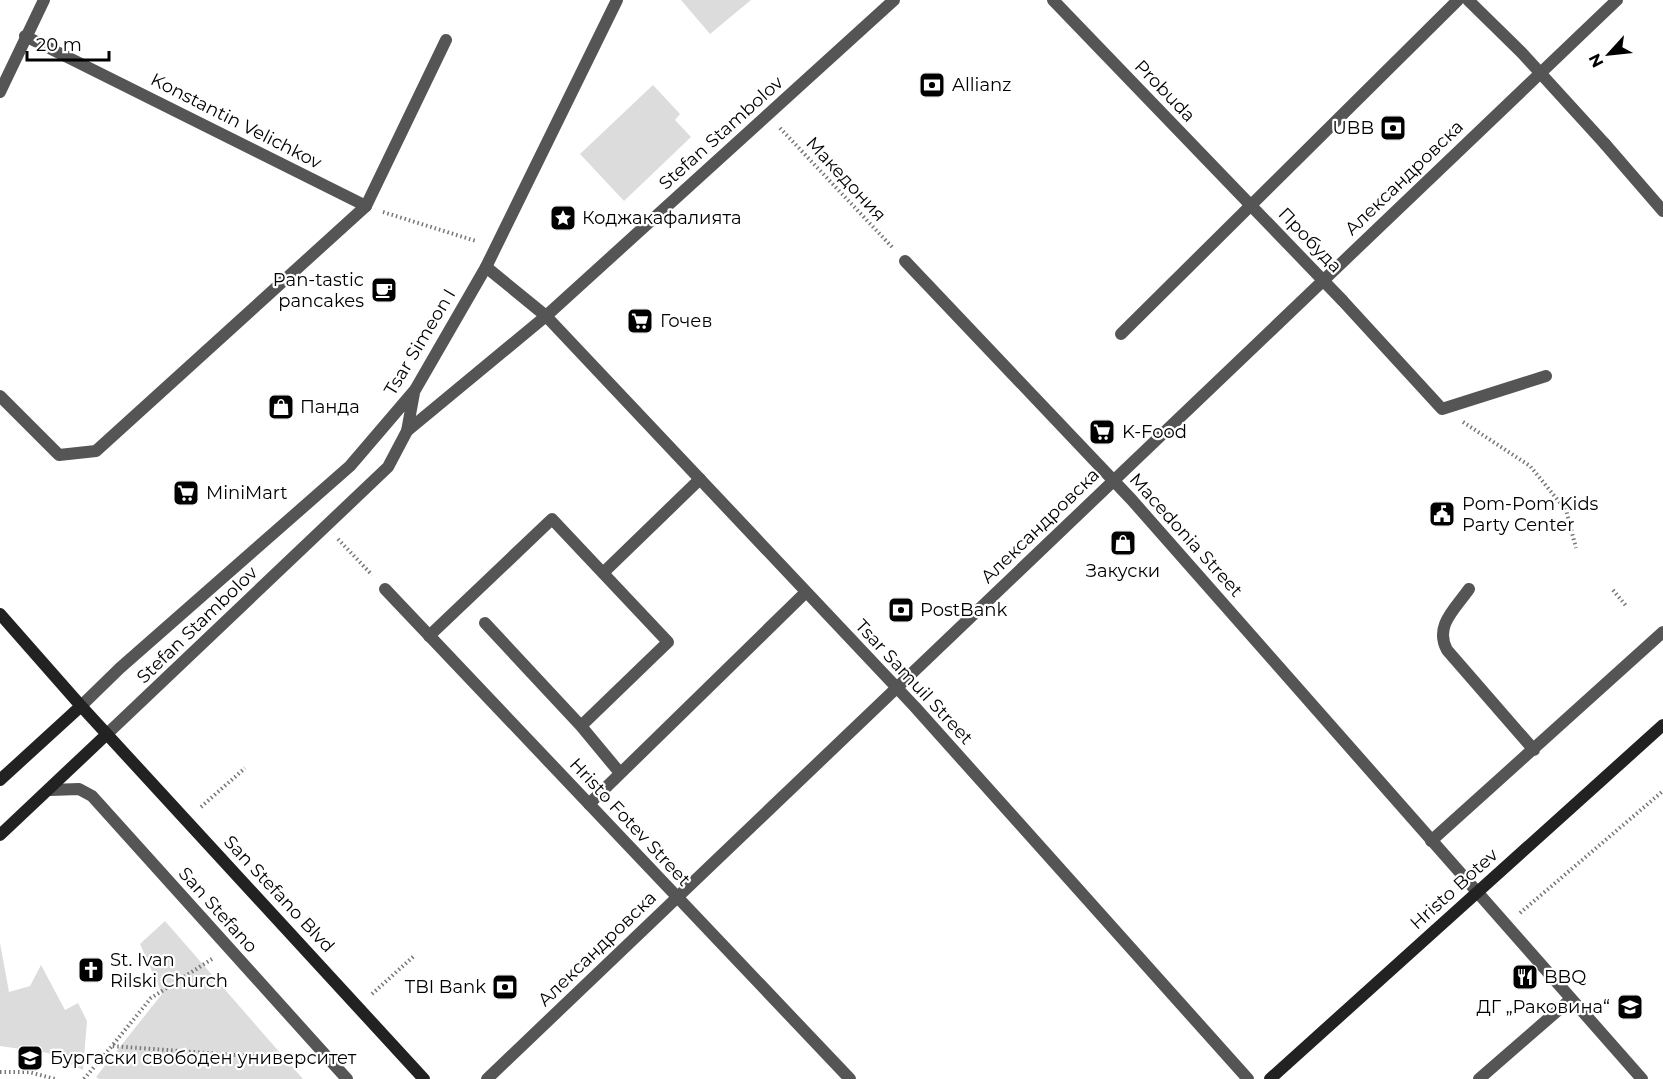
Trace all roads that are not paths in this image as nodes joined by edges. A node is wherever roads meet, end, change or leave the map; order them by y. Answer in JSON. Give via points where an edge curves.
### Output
{"nodes":[{"id":1,"x":44,"y":0,"type":"edge"},
{"id":2,"x":617,"y":0,"type":"edge"},
{"id":3,"x":894,"y":0,"type":"edge"},
{"id":4,"x":1053,"y":0,"type":"edge"},
{"id":5,"x":1458,"y":0,"type":"edge"},
{"id":6,"x":1468,"y":0,"type":"edge"},
{"id":7,"x":1617,"y":0,"type":"edge"},
{"id":8,"x":25,"y":36,"type":"junction"},
{"id":9,"x":446,"y":40,"type":"dead end"},
{"id":10,"x":1540,"y":73,"type":"junction"},
{"id":11,"x":0,"y":92,"type":"edge"},
{"id":12,"x":1251,"y":206,"type":"junction"},
{"id":13,"x":366,"y":207,"type":"junction"},
{"id":14,"x":1663,"y":210,"type":"edge"},
{"id":15,"x":905,"y":261,"type":"road end"},
{"id":16,"x":486,"y":267,"type":"junction"},
{"id":17,"x":1324,"y":280,"type":"junction"},
{"id":18,"x":546,"y":316,"type":"junction"},
{"id":19,"x":1120,"y":334,"type":"dead end"},
{"id":20,"x":1546,"y":376,"type":"dead end"},
{"id":21,"x":415,"y":390,"type":"junction"},
{"id":22,"x":0,"y":396,"type":"edge"},
{"id":23,"x":407,"y":431,"type":"junction"},
{"id":24,"x":700,"y":479,"type":"junction"},
{"id":25,"x":1113,"y":481,"type":"junction"},
{"id":26,"x":603,"y":573,"type":"junction"},
{"id":27,"x":385,"y":589,"type":"road end"},
{"id":28,"x":1469,"y":589,"type":"dead end"},
{"id":29,"x":805,"y":593,"type":"junction"},
{"id":30,"x":0,"y":614,"type":"edge"},
{"id":31,"x":485,"y":622,"type":"dead end"},
{"id":32,"x":1663,"y":632,"type":"edge"},
{"id":33,"x":429,"y":636,"type":"junction"},
{"id":34,"x":897,"y":687,"type":"junction"},
{"id":35,"x":81,"y":706,"type":"junction"},
{"id":36,"x":1663,"y":725,"type":"edge"},
{"id":37,"x":580,"y":726,"type":"junction"},
{"id":38,"x":107,"y":734,"type":"junction"},
{"id":39,"x":1534,"y":750,"type":"junction"},
{"id":40,"x":620,"y":773,"type":"junction"},
{"id":41,"x":0,"y":780,"type":"edge"},
{"id":42,"x":50,"y":790,"type":"junction"},
{"id":43,"x":589,"y":804,"type":"junction"},
{"id":44,"x":0,"y":835,"type":"edge"},
{"id":45,"x":1431,"y":841,"type":"junction"},
{"id":46,"x":1476,"y":893,"type":"junction"},
{"id":47,"x":677,"y":897,"type":"junction"},
{"id":48,"x":1571,"y":999,"type":"junction"},
{"id":49,"x":347,"y":1079,"type":"edge"},
{"id":50,"x":424,"y":1079,"type":"edge"},
{"id":51,"x":487,"y":1079,"type":"edge"},
{"id":52,"x":850,"y":1079,"type":"edge"},
{"id":53,"x":1248,"y":1079,"type":"edge"},
{"id":54,"x":1270,"y":1079,"type":"edge"},
{"id":55,"x":1479,"y":1079,"type":"edge"},
{"id":56,"x":1642,"y":1079,"type":"edge"}],
"edges":[{"from":1,"to":8,"type":"street"},
{"from":2,"to":16,"type":"street","name":"Tsar Simeon I"},
{"from":3,"to":18,"type":"street","name":"Stefan Stambolov"},
{"from":4,"to":12,"type":"street","name":"Probuda"},
{"from":5,"to":12,"type":"street"},
{"from":6,"to":10,"type":"street"},
{"from":7,"to":10,"type":"street","name":"Александровска"},
{"from":8,"to":11,"type":"street"},
{"from":8,"to":13,"type":"street","name":"Konstantin Velichkov"},
{"from":9,"to":13,"type":"street"},
{"from":10,"to":14,"type":"street"},
{"from":10,"to":17,"type":"street","name":"Александровска"},
{"from":12,"to":17,"type":"street","name":"Пробуда"},
{"from":12,"to":19,"type":"street"},
{"from":13,"to":22,"type":"street","via":[[96,451],[58,455]]},
{"from":15,"to":25,"type":"street","name":"Macedonia Street"},
{"from":16,"to":18,"type":"street","name":"Tsar Samuil Street"},
{"from":16,"to":21,"type":"street","name":"Tsar Simeon I"},
{"from":17,"to":20,"type":"street","name":"Пробуда","via":[[1442,409]]},
{"from":17,"to":25,"type":"street","name":"Александровска"},
{"from":18,"to":23,"type":"street","name":"Stefan Stambolov"},
{"from":18,"to":24,"type":"street","name":"Tsar Samuil Street"},
{"from":21,"to":23,"type":"street","name":"Stefan Stambolov"},
{"from":21,"to":35,"type":"street","name":"Tsar Simeon I","via":[[350,466]]},
{"from":23,"to":38,"type":"street","name":"Stefan Stambolov","via":[[388,467]]},
{"from":24,"to":26,"type":"street"},
{"from":24,"to":29,"type":"street","name":"Tsar Samuil Street"},
{"from":25,"to":34,"type":"street","name":"Александровска"},
{"from":25,"to":45,"type":"street","name":"Macedonia Street"},
{"from":26,"to":33,"type":"street","via":[[552,519]]},
{"from":26,"to":37,"type":"street","via":[[668,642]]},
{"from":27,"to":33,"type":"street","name":"Hristo Fotev Street"},
{"from":28,"to":39,"type":"street","via":[[1442,625],[1442,640]]},
{"from":29,"to":34,"type":"street","name":"Tsar Samuil Street"},
{"from":29,"to":40,"type":"street"},
{"from":30,"to":35,"type":"main road"},
{"from":31,"to":37,"type":"street"},
{"from":32,"to":39,"type":"street"},
{"from":33,"to":43,"type":"street","name":"Hristo Fotev Street"},
{"from":34,"to":47,"type":"street","name":"Александровска"},
{"from":34,"to":53,"type":"street","name":"Tsar Samuil Street"},
{"from":35,"to":38,"type":"main road"},
{"from":35,"to":41,"type":"main road"},
{"from":36,"to":46,"type":"main road","name":"Hristo Botev"},
{"from":37,"to":40,"type":"street"},
{"from":38,"to":42,"type":"main road","name":"Stefan Stambolov"},
{"from":38,"to":50,"type":"main road","name":"San Stefano Blvd"},
{"from":39,"to":45,"type":"street"},
{"from":40,"to":43,"type":"street"},
{"from":42,"to":44,"type":"main road","name":"Stefan Stambolov"},
{"from":42,"to":49,"type":"street","name":"San Stefano","via":[[79,789],[92,796]]},
{"from":43,"to":47,"type":"street","name":"Hristo Fotev Street"},
{"from":45,"to":46,"type":"street","name":"Macedonia Street"},
{"from":46,"to":48,"type":"street"},
{"from":46,"to":54,"type":"main road","name":"Hristo Botev"},
{"from":47,"to":51,"type":"street","name":"Александровска"},
{"from":47,"to":52,"type":"street","name":"Hristo Fotev Street"},
{"from":48,"to":55,"type":"street"},
{"from":48,"to":56,"type":"street"}]}
